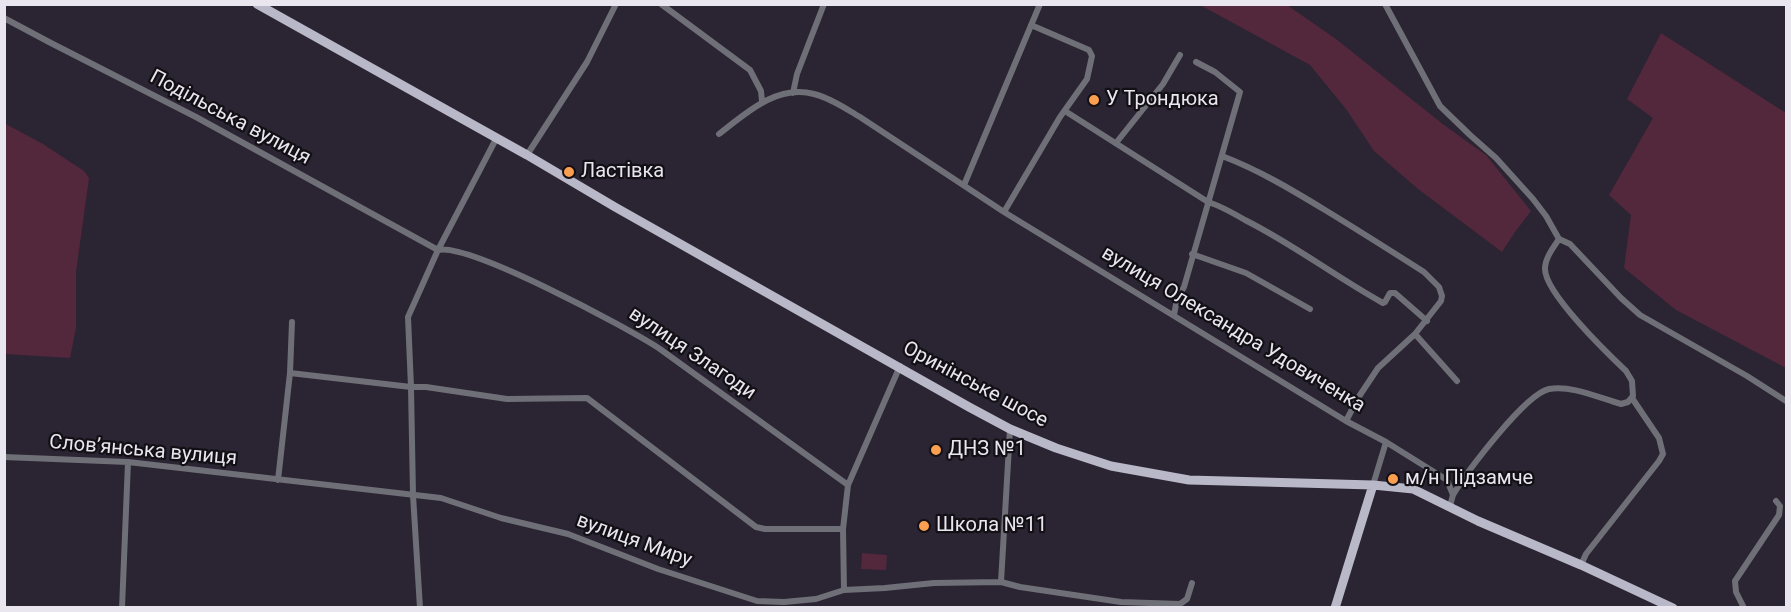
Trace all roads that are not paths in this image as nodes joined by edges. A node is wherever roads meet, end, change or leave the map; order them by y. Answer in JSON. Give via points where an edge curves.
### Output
{"nodes":[{"id":1,"x":257,"y":4,"type":"edge"},
{"id":2,"x":616,"y":4,"type":"edge"},
{"id":3,"x":660,"y":4,"type":"edge"},
{"id":4,"x":824,"y":4,"type":"edge"},
{"id":5,"x":1040,"y":4,"type":"edge"},
{"id":6,"x":1385,"y":4,"type":"edge"},
{"id":7,"x":4,"y":18,"type":"edge"},
{"id":8,"x":1031,"y":25,"type":"junction"},
{"id":9,"x":1180,"y":55,"type":"dead end"},
{"id":10,"x":1196,"y":62,"type":"dead end"},
{"id":11,"x":793,"y":93,"type":"junction"},
{"id":12,"x":762,"y":101,"type":"junction"},
{"id":13,"x":1065,"y":111,"type":"junction"},
{"id":14,"x":719,"y":134,"type":"dead end"},
{"id":15,"x":496,"y":139,"type":"junction"},
{"id":16,"x":1116,"y":143,"type":"junction"},
{"id":17,"x":527,"y":155,"type":"junction"},
{"id":18,"x":1222,"y":156,"type":"junction"},
{"id":19,"x":964,"y":185,"type":"junction"},
{"id":20,"x":1208,"y":202,"type":"junction"},
{"id":21,"x":1004,"y":212,"type":"junction"},
{"id":22,"x":1558,"y":239,"type":"junction"},
{"id":23,"x":438,"y":250,"type":"junction"},
{"id":24,"x":1192,"y":254,"type":"junction"},
{"id":25,"x":1310,"y":309,"type":"dead end"},
{"id":26,"x":1174,"y":315,"type":"junction"},
{"id":27,"x":1427,"y":321,"type":"junction"},
{"id":28,"x":292,"y":322,"type":"dead end"},
{"id":29,"x":1415,"y":334,"type":"junction"},
{"id":30,"x":900,"y":366,"type":"junction"},
{"id":31,"x":290,"y":373,"type":"junction"},
{"id":32,"x":1457,"y":381,"type":"dead end"},
{"id":33,"x":411,"y":387,"type":"junction"},
{"id":34,"x":1632,"y":398,"type":"junction"},
{"id":35,"x":1786,"y":401,"type":"edge"},
{"id":36,"x":1346,"y":421,"type":"junction"},
{"id":37,"x":1010,"y":429,"type":"junction"},
{"id":38,"x":1386,"y":442,"type":"junction"},
{"id":39,"x":4,"y":457,"type":"edge"},
{"id":40,"x":128,"y":462,"type":"junction"},
{"id":41,"x":278,"y":480,"type":"junction"},
{"id":42,"x":848,"y":484,"type":"junction"},
{"id":43,"x":1373,"y":485,"type":"junction"},
{"id":44,"x":413,"y":495,"type":"junction"},
{"id":45,"x":1453,"y":495,"type":"junction"},
{"id":46,"x":1776,"y":501,"type":"dead end"},
{"id":47,"x":1450,"y":506,"type":"junction"},
{"id":48,"x":843,"y":529,"type":"junction"},
{"id":49,"x":1581,"y":565,"type":"junction"},
{"id":50,"x":1001,"y":582,"type":"junction"},
{"id":51,"x":1192,"y":583,"type":"dead end"},
{"id":52,"x":844,"y":590,"type":"junction"},
{"id":53,"x":1121,"y":605,"type":"edge"},
{"id":54,"x":122,"y":608,"type":"edge"},
{"id":55,"x":420,"y":608,"type":"edge"},
{"id":56,"x":1335,"y":608,"type":"edge"},
{"id":57,"x":1673,"y":608,"type":"edge"},
{"id":58,"x":1744,"y":608,"type":"edge"}],
"edges":[{"from":1,"to":15,"type":"main road","name":"Оринінське шосе"},
{"from":2,"to":17,"type":"street","via":[[587,62]]},
{"from":3,"to":12,"type":"street","via":[[750,70]]},
{"from":4,"to":11,"type":"street"},
{"from":5,"to":8,"type":"street"},
{"from":6,"to":22,"type":"street","via":[[1440,106],[1533,199]]},
{"from":7,"to":23,"type":"street","name":"Подільська вулиця","via":[[196,117]]},
{"from":8,"to":13,"type":"street","via":[[1092,54],[1087,79]]},
{"from":8,"to":19,"type":"street"},
{"from":9,"to":16,"type":"street","via":[[1163,84]]},
{"from":10,"to":18,"type":"street","via":[[1240,92]]},
{"from":11,"to":12,"type":"street","name":"вулиця Олександра Удовиченка"},
{"from":11,"to":19,"type":"street","name":"вулиця Олександра Удовиченка","via":[[826,98]]},
{"from":12,"to":14,"type":"street","name":"вулиця Олександра Удовиченка"},
{"from":13,"to":16,"type":"street"},
{"from":13,"to":21,"type":"street"},
{"from":15,"to":17,"type":"main road","name":"Оринінське шосе"},
{"from":15,"to":23,"type":"street"},
{"from":16,"to":20,"type":"street"},
{"from":17,"to":30,"type":"main road","name":"Оринінське шосе"},
{"from":18,"to":20,"type":"street"},
{"from":18,"to":27,"type":"street","via":[[1288,187],[1434,281],[1442,298]]},
{"from":19,"to":21,"type":"street","name":"вулиця Олександра Удовиченка"},
{"from":20,"to":24,"type":"street"},
{"from":20,"to":27,"type":"street","via":[[1274,235],[1383,303],[1390,292],[1395,293]]},
{"from":21,"to":26,"type":"street","name":"вулиця Олександра Удовиченка"},
{"from":22,"to":34,"type":"street","via":[[1546,262],[1547,280],[1626,371],[1633,387]]},
{"from":22,"to":35,"type":"street","via":[[1570,244],[1640,315]]},
{"from":23,"to":33,"type":"street","via":[[408,317]]},
{"from":23,"to":42,"type":"street","name":"вулиця Злагоди","via":[[450,249],[479,258],[526,278],[647,340]]},
{"from":24,"to":25,"type":"street","via":[[1246,273]]},
{"from":24,"to":26,"type":"street"},
{"from":26,"to":36,"type":"street","name":"вулиця Олександра Удовиченка"},
{"from":27,"to":29,"type":"street"},
{"from":28,"to":31,"type":"street"},
{"from":29,"to":32,"type":"street"},
{"from":29,"to":36,"type":"street","via":[[1378,368]]},
{"from":30,"to":37,"type":"main road","name":"Оринінське шосе"},
{"from":30,"to":42,"type":"street"},
{"from":31,"to":33,"type":"street"},
{"from":31,"to":41,"type":"street"},
{"from":33,"to":44,"type":"street"},
{"from":33,"to":48,"type":"street","via":[[507,399],[587,398],[756,526]]},
{"from":34,"to":45,"type":"street","via":[[1621,404],[1574,391],[1541,392],[1493,439]]},
{"from":34,"to":49,"type":"street","via":[[1659,438],[1662,458]]},
{"from":36,"to":38,"type":"street","name":"вулиця Олександра Удовиченка"},
{"from":37,"to":43,"type":"main road","name":"Оринінське шосе","via":[[1111,466],[1189,480]]},
{"from":37,"to":50,"type":"street"},
{"from":38,"to":43,"type":"street"},
{"from":38,"to":45,"type":"street","name":"вулиця Олександра Удовиченка","via":[[1447,480]]},
{"from":39,"to":40,"type":"street","name":"Словʼянська вулиця"},
{"from":40,"to":41,"type":"street","name":"Словʼянська вулиця"},
{"from":40,"to":54,"type":"street"},
{"from":41,"to":44,"type":"street","name":"Словʼянська вулиця"},
{"from":42,"to":48,"type":"street"},
{"from":43,"to":47,"type":"main road","name":"Оринінське шосе","via":[[1413,489]]},
{"from":43,"to":56,"type":"main road"},
{"from":44,"to":52,"type":"street","name":"вулиця Миру","via":[[449,500],[501,518],[568,534],[748,600],[816,599]]},
{"from":44,"to":55,"type":"street"},
{"from":45,"to":47,"type":"street"},
{"from":46,"to":58,"type":"street","via":[[1779,515],[1735,581]]},
{"from":47,"to":49,"type":"main road"},
{"from":48,"to":52,"type":"street"},
{"from":49,"to":57,"type":"main road"},
{"from":50,"to":52,"type":"street"},
{"from":50,"to":53,"type":"street"},
{"from":51,"to":53,"type":"street","via":[[1182,604]]}]}
